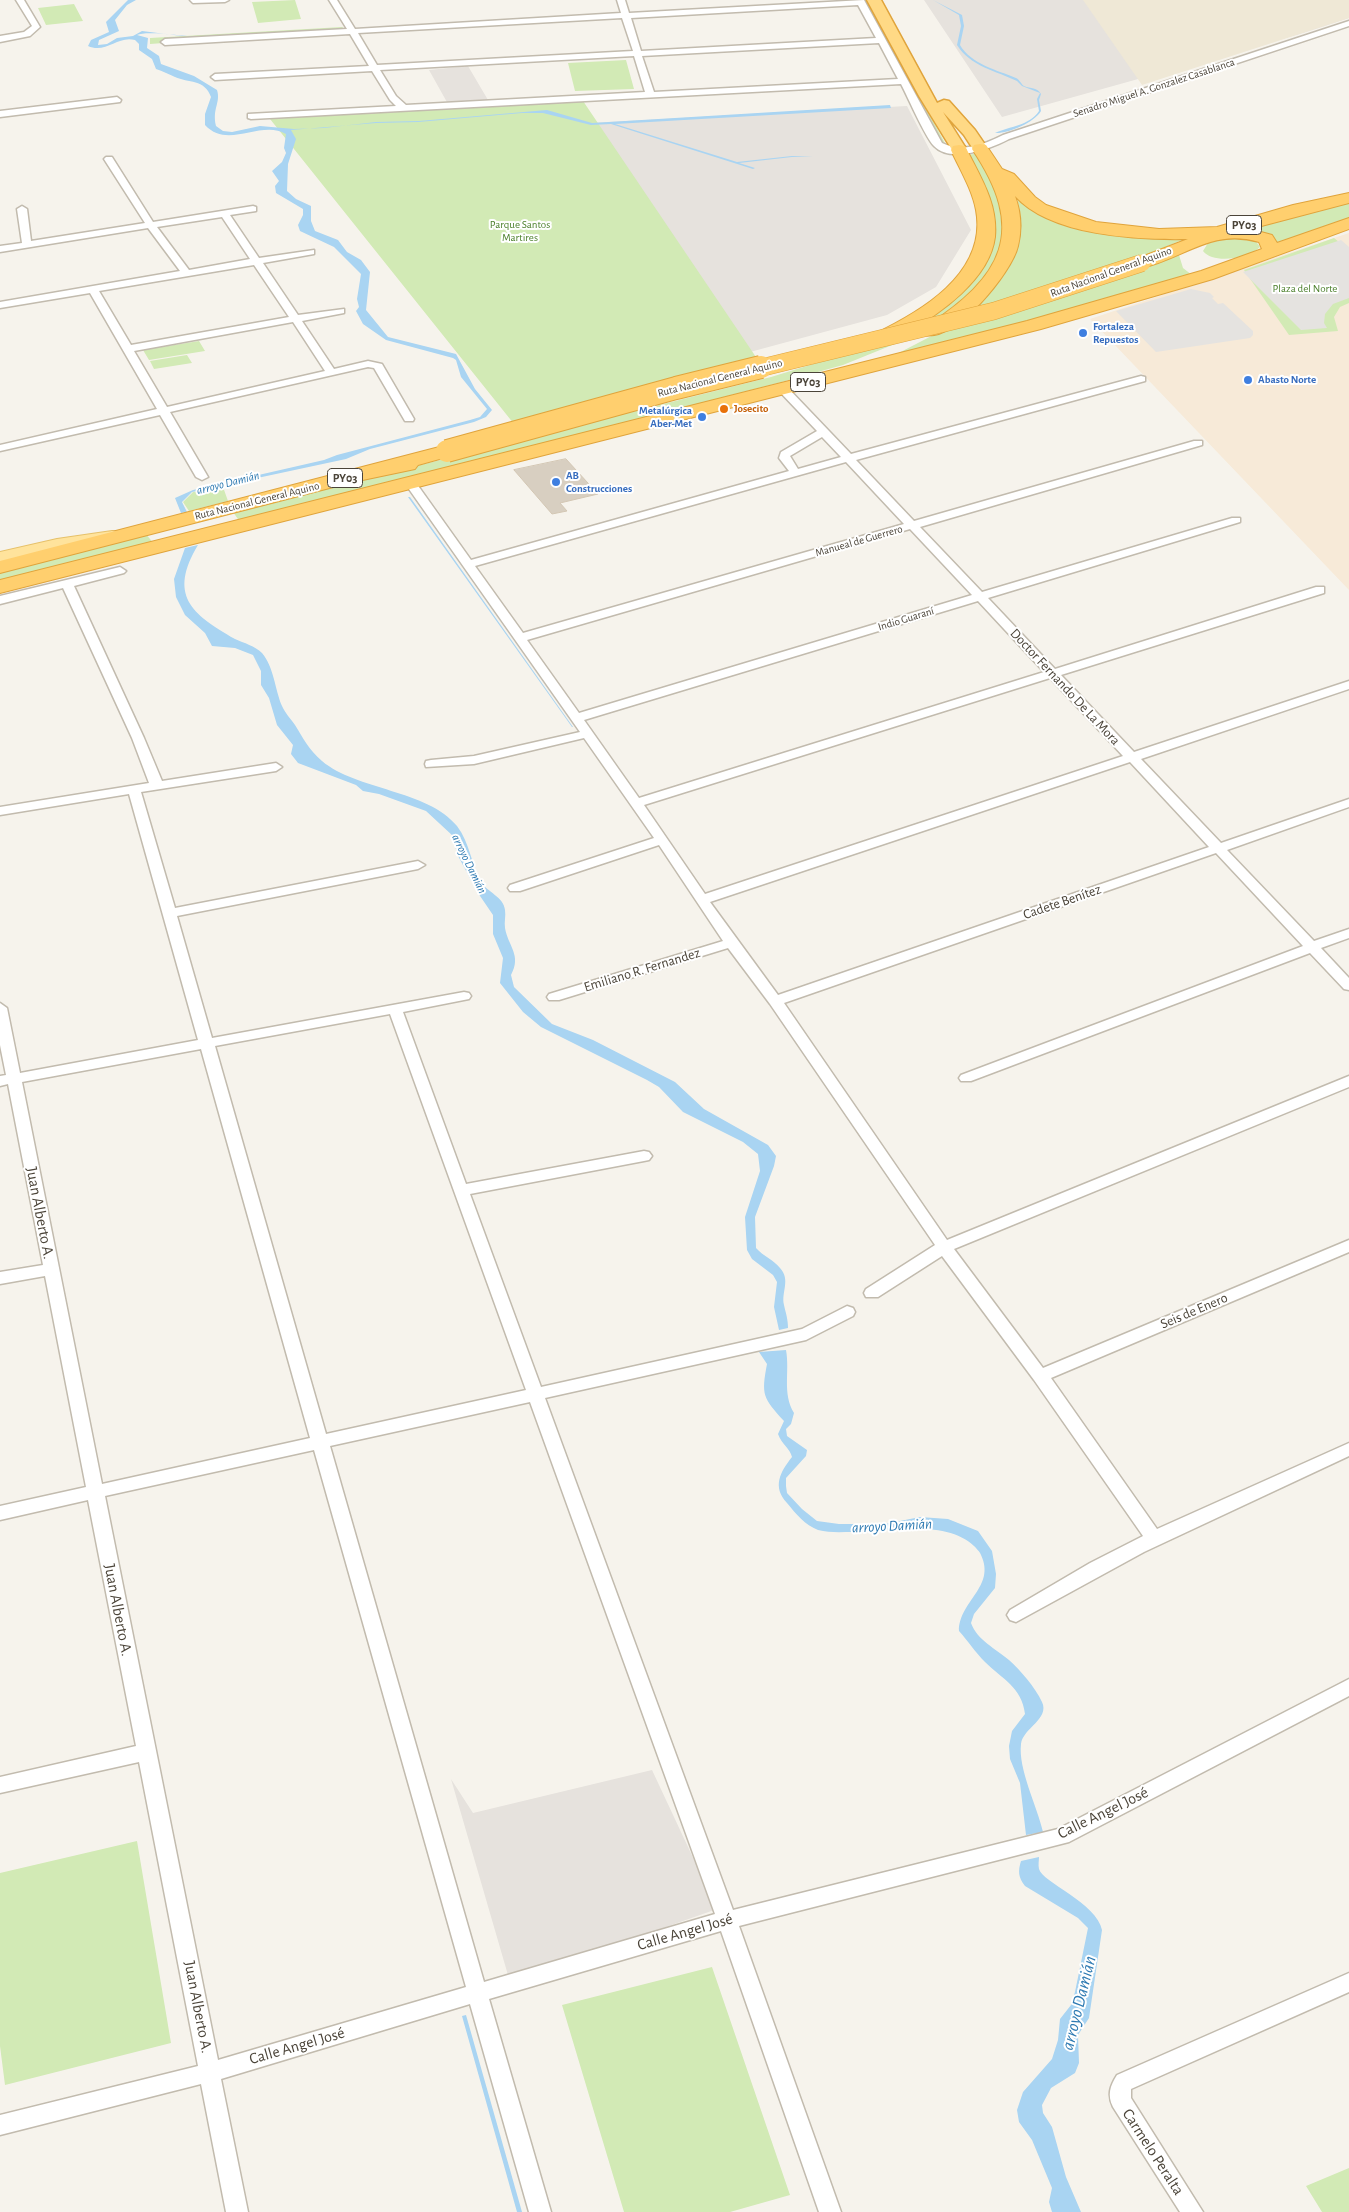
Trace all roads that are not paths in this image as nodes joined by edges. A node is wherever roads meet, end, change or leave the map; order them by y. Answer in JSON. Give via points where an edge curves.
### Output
{"nodes":[{"id":1,"x":20,"y":0,"type":"edge"},
{"id":2,"x":225,"y":0,"type":"edge"},
{"id":3,"x":332,"y":0,"type":"edge"},
{"id":4,"x":621,"y":0,"type":"edge"},
{"id":5,"x":865,"y":1,"type":"edge"},
{"id":6,"x":193,"y":2,"type":"dead end"},
{"id":7,"x":626,"y":15,"type":"junction"},
{"id":8,"x":1348,"y":24,"type":"edge"},
{"id":9,"x":351,"y":32,"type":"junction"},
{"id":10,"x":0,"y":39,"type":"edge"},
{"id":11,"x":881,"y":40,"type":"junction"},
{"id":12,"x":165,"y":42,"type":"dead end"},
{"id":13,"x":638,"y":54,"type":"junction"},
{"id":14,"x":375,"y":68,"type":"junction"},
{"id":15,"x":215,"y":77,"type":"dead end"},
{"id":16,"x":903,"y":81,"type":"junction"},
{"id":17,"x":921,"y":84,"type":"junction"},
{"id":18,"x":650,"y":94,"type":"junction"},
{"id":19,"x":117,"y":100,"type":"dead end"},
{"id":20,"x":404,"y":108,"type":"junction"},
{"id":21,"x":0,"y":114,"type":"edge"},
{"id":22,"x":251,"y":116,"type":"dead end"},
{"id":23,"x":980,"y":149,"type":"junction"},
{"id":24,"x":958,"y":150,"type":"junction"},
{"id":25,"x":109,"y":159,"type":"dead end"},
{"id":26,"x":994,"y":171,"type":"junction"},
{"id":27,"x":1349,"y":198,"type":"edge"},
{"id":28,"x":253,"y":208,"type":"dead end"},
{"id":29,"x":22,"y":209,"type":"dead end"},
{"id":30,"x":224,"y":213,"type":"junction"},
{"id":31,"x":1349,"y":223,"type":"edge"},
{"id":32,"x":150,"y":226,"type":"junction"},
{"id":33,"x":1220,"y":232,"type":"junction"},
{"id":34,"x":27,"y":244,"type":"junction"},
{"id":35,"x":1197,"y":244,"type":"junction"},
{"id":36,"x":0,"y":249,"type":"edge"},
{"id":37,"x":311,"y":252,"type":"dead end"},
{"id":38,"x":1267,"y":254,"type":"junction"},
{"id":39,"x":256,"y":261,"type":"junction"},
{"id":40,"x":1246,"y":261,"type":"junction"},
{"id":41,"x":186,"y":273,"type":"junction"},
{"id":42,"x":1207,"y":275,"type":"junction"},
{"id":43,"x":93,"y":289,"type":"junction"},
{"id":44,"x":0,"y":305,"type":"edge"},
{"id":45,"x":340,"y":311,"type":"dead end"},
{"id":46,"x":295,"y":318,"type":"junction"},
{"id":47,"x":126,"y":348,"type":"junction"},
{"id":48,"x":332,"y":373,"type":"junction"},
{"id":49,"x":1141,"y":379,"type":"dead end"},
{"id":50,"x":787,"y":387,"type":"junction"},
{"id":51,"x":163,"y":411,"type":"junction"},
{"id":52,"x":409,"y":419,"type":"dead end"},
{"id":53,"x":823,"y":432,"type":"junction"},
{"id":54,"x":1198,"y":443,"type":"dead end"},
{"id":55,"x":0,"y":448,"type":"edge"},
{"id":56,"x":849,"y":458,"type":"junction"},
{"id":57,"x":796,"y":473,"type":"junction"},
{"id":58,"x":355,"y":476,"type":"junction"},
{"id":59,"x":202,"y":477,"type":"dead end"},
{"id":60,"x":410,"y":482,"type":"junction"},
{"id":61,"x":1236,"y":520,"type":"dead end"},
{"id":62,"x":911,"y":526,"type":"junction"},
{"id":63,"x":126,"y":535,"type":"junction"},
{"id":64,"x":0,"y":558,"type":"edge"},
{"id":65,"x":468,"y":564,"type":"junction"},
{"id":66,"x":85,"y":566,"type":"junction"},
{"id":67,"x":0,"y":567,"type":"edge"},
{"id":68,"x":120,"y":570,"type":"dead end"},
{"id":69,"x":67,"y":584,"type":"junction"},
{"id":70,"x":0,"y":587,"type":"edge"},
{"id":71,"x":1320,"y":590,"type":"dead end"},
{"id":72,"x":0,"y":595,"type":"edge"},
{"id":73,"x":979,"y":597,"type":"junction"},
{"id":74,"x":0,"y":600,"type":"edge"},
{"id":75,"x":520,"y":638,"type":"junction"},
{"id":76,"x":1052,"y":673,"type":"junction"},
{"id":77,"x":1349,"y":685,"type":"edge"},
{"id":78,"x":576,"y":718,"type":"junction"},
{"id":79,"x":587,"y":734,"type":"junction"},
{"id":80,"x":1132,"y":757,"type":"junction"},
{"id":81,"x":431,"y":764,"type":"dead end"},
{"id":82,"x":276,"y":767,"type":"dead end"},
{"id":83,"x":156,"y":786,"type":"junction"},
{"id":84,"x":134,"y":790,"type":"junction"},
{"id":85,"x":636,"y":803,"type":"junction"},
{"id":86,"x":1349,"y":803,"type":"edge"},
{"id":87,"x":0,"y":811,"type":"edge"},
{"id":88,"x":662,"y":840,"type":"junction"},
{"id":89,"x":1219,"y":848,"type":"junction"},
{"id":90,"x":418,"y":865,"type":"dead end"},
{"id":91,"x":515,"y":888,"type":"dead end"},
{"id":92,"x":702,"y":900,"type":"junction"},
{"id":93,"x":169,"y":913,"type":"junction"},
{"id":94,"x":1349,"y":933,"type":"edge"},
{"id":95,"x":731,"y":943,"type":"junction"},
{"id":96,"x":1312,"y":947,"type":"junction"},
{"id":97,"x":1349,"y":986,"type":"edge"},
{"id":98,"x":464,"y":996,"type":"dead end"},
{"id":99,"x":554,"y":997,"type":"dead end"},
{"id":100,"x":775,"y":1001,"type":"junction"},
{"id":101,"x":0,"y":1008,"type":"edge"},
{"id":102,"x":395,"y":1009,"type":"junction"},
{"id":103,"x":206,"y":1044,"type":"junction"},
{"id":104,"x":966,"y":1078,"type":"dead end"},
{"id":105,"x":7,"y":1080,"type":"edge"},
{"id":106,"x":1349,"y":1081,"type":"edge"},
{"id":107,"x":644,"y":1156,"type":"dead end"},
{"id":108,"x":461,"y":1190,"type":"junction"},
{"id":109,"x":1349,"y":1246,"type":"edge"},
{"id":110,"x":944,"y":1247,"type":"junction"},
{"id":111,"x":51,"y":1269,"type":"junction"},
{"id":112,"x":0,"y":1278,"type":"edge"},
{"id":113,"x":872,"y":1293,"type":"dead end"},
{"id":114,"x":847,"y":1312,"type":"dead end"},
{"id":115,"x":1040,"y":1376,"type":"junction"},
{"id":116,"x":535,"y":1394,"type":"junction"},
{"id":117,"x":320,"y":1442,"type":"junction"},
{"id":118,"x":1349,"y":1449,"type":"edge"},
{"id":119,"x":95,"y":1492,"type":"junction"},
{"id":120,"x":0,"y":1513,"type":"edge"},
{"id":121,"x":1154,"y":1538,"type":"junction"},
{"id":122,"x":1016,"y":1615,"type":"dead end"},
{"id":123,"x":1349,"y":1687,"type":"edge"},
{"id":124,"x":146,"y":1752,"type":"junction"},
{"id":125,"x":0,"y":1785,"type":"edge"},
{"id":126,"x":727,"y":1920,"type":"junction"},
{"id":127,"x":1349,"y":1983,"type":"edge"},
{"id":128,"x":477,"y":1993,"type":"junction"},
{"id":129,"x":211,"y":2072,"type":"junction"},
{"id":130,"x":0,"y":2125,"type":"edge"},
{"id":131,"x":238,"y":2212,"type":"edge"},
{"id":132,"x":540,"y":2212,"type":"edge"},
{"id":133,"x":830,"y":2212,"type":"edge"},
{"id":134,"x":1192,"y":2212,"type":"edge"}],
"edges":[{"from":1,"to":10,"type":"street","via":[[36,27],[27,34]]},
{"from":2,"to":6,"type":"street"},
{"from":3,"to":9,"type":"street"},
{"from":4,"to":7,"type":"street"},
{"from":5,"to":7,"type":"street"},
{"from":5,"to":11,"type":"street"},
{"from":5,"to":17,"type":"highway","number":"PY03"},
{"from":7,"to":9,"type":"street"},
{"from":7,"to":13,"type":"street"},
{"from":8,"to":23,"type":"street","name":"Senadro Miguel A. Gonzalez Casablanca","via":[[1006,137]]},
{"from":9,"to":12,"type":"street"},
{"from":9,"to":14,"type":"street"},
{"from":11,"to":13,"type":"street"},
{"from":11,"to":16,"type":"street"},
{"from":13,"to":14,"type":"street"},
{"from":13,"to":18,"type":"street"},
{"from":14,"to":15,"type":"street"},
{"from":14,"to":20,"type":"street","via":[[393,98]]},
{"from":16,"to":18,"type":"street"},
{"from":16,"to":24,"type":"street","via":[[938,145]]},
{"from":17,"to":23,"type":"highway","number":"PY03","via":[[948,108]]},
{"from":17,"to":24,"type":"highway","number":"PY03"},
{"from":18,"to":20,"type":"street"},
{"from":19,"to":21,"type":"street"},
{"from":20,"to":22,"type":"street"},
{"from":23,"to":24,"type":"street","name":"Senadro Miguel A. Gonzalez Casablanca"},
{"from":23,"to":26,"type":"highway","number":"PY03"},
{"from":24,"to":58,"type":"highway","number":"PY03","via":[[984,204],[987,224],[984,244],[962,282],[910,323],[859,348],[804,365],[450,456]]},
{"from":25,"to":32,"type":"street"},
{"from":26,"to":33,"type":"highway","via":[[1008,178],[1040,208],[1081,224],[1143,233]]},
{"from":26,"to":50,"type":"highway","number":"PY03","via":[[1010,206],[1012,238],[1005,260],[986,287],[956,315],[929,333],[884,354]]},
{"from":27,"to":33,"type":"highway","name":"Ruta Nacional General Aquino","number":"PY03"},
{"from":28,"to":30,"type":"street"},
{"from":29,"to":34,"type":"street"},
{"from":30,"to":32,"type":"street"},
{"from":30,"to":39,"type":"street"},
{"from":31,"to":38,"type":"highway","name":"Ruta Nacional General Aquino","number":"PY03"},
{"from":32,"to":34,"type":"street"},
{"from":32,"to":41,"type":"street"},
{"from":33,"to":35,"type":"highway","name":"Ruta Nacional General Aquino","number":"PY03"},
{"from":33,"to":38,"type":"highway","via":[[1244,232],[1266,239],[1271,249]]},
{"from":34,"to":36,"type":"street"},
{"from":35,"to":40,"type":"highway","via":[[1196,254],[1208,260]]},
{"from":35,"to":42,"type":"highway","via":[[1190,256],[1192,264]]},
{"from":35,"to":58,"type":"highway","name":"Ruta Nacional General Aquino","number":"PY03","bridge":true,"via":[[994,311],[676,388]]},
{"from":37,"to":39,"type":"street"},
{"from":38,"to":40,"type":"highway","name":"Ruta Nacional General Aquino","number":"PY03"},
{"from":39,"to":41,"type":"street"},
{"from":39,"to":46,"type":"street"},
{"from":40,"to":42,"type":"highway","name":"Ruta Nacional General Aquino","number":"PY03"},
{"from":41,"to":43,"type":"street"},
{"from":42,"to":50,"type":"highway","name":"Ruta Nacional General Aquino","number":"PY03","via":[[1034,325]]},
{"from":43,"to":44,"type":"street"},
{"from":43,"to":47,"type":"street"},
{"from":45,"to":46,"type":"street"},
{"from":46,"to":47,"type":"street"},
{"from":46,"to":48,"type":"street"},
{"from":47,"to":51,"type":"street"},
{"from":48,"to":51,"type":"street"},
{"from":48,"to":52,"type":"street","via":[[368,364],[378,366]]},
{"from":49,"to":56,"type":"street"},
{"from":50,"to":53,"type":"street","name":"Doctor Fernando De La Mora"},
{"from":50,"to":60,"type":"highway","name":"Ruta Nacional General Aquino","number":"PY03"},
{"from":51,"to":55,"type":"street"},
{"from":51,"to":59,"type":"street"},
{"from":53,"to":56,"type":"street","name":"Doctor Fernando De La Mora"},
{"from":53,"to":57,"type":"street","via":[[785,454],[784,458]]},
{"from":54,"to":62,"type":"street","name":"Manueal de Guerrero"},
{"from":56,"to":57,"type":"street"},
{"from":56,"to":62,"type":"street","name":"Doctor Fernando De La Mora"},
{"from":57,"to":65,"type":"street"},
{"from":58,"to":63,"type":"highway","name":"Ruta Nacional General Aquino","number":"PY03"},
{"from":60,"to":65,"type":"street"},
{"from":60,"to":66,"type":"highway","name":"Ruta Nacional General Aquino","number":"PY03"},
{"from":61,"to":73,"type":"street","name":"Indio Guaraní"},
{"from":62,"to":73,"type":"street","name":"Doctor Fernando De La Mora"},
{"from":62,"to":75,"type":"street","name":"Manueal de Guerrero"},
{"from":63,"to":64,"type":"main road","number":"PY03","via":[[57,544]]},
{"from":63,"to":67,"type":"highway","name":"Ruta Nacional General Aquino","number":"PY03"},
{"from":65,"to":75,"type":"street"},
{"from":66,"to":70,"type":"highway","name":"Ruta Nacional General Aquino","number":"PY03"},
{"from":66,"to":72,"type":"highway","number":"PY03","via":[[39,586]]},
{"from":68,"to":69,"type":"street"},
{"from":69,"to":74,"type":"street"},
{"from":69,"to":83,"type":"street","via":[[138,738]]},
{"from":71,"to":76,"type":"street"},
{"from":73,"to":76,"type":"street","name":"Doctor Fernando De La Mora"},
{"from":73,"to":78,"type":"street","name":"Indio Guaraní"},
{"from":75,"to":78,"type":"street"},
{"from":76,"to":80,"type":"street","name":"Doctor Fernando De La Mora"},
{"from":76,"to":85,"type":"street"},
{"from":77,"to":80,"type":"street"},
{"from":78,"to":79,"type":"street"},
{"from":79,"to":81,"type":"street","via":[[474,760]]},
{"from":79,"to":85,"type":"street"},
{"from":80,"to":89,"type":"street","name":"Doctor Fernando De La Mora"},
{"from":80,"to":92,"type":"street"},
{"from":82,"to":83,"type":"street"},
{"from":83,"to":84,"type":"street"},
{"from":84,"to":87,"type":"street"},
{"from":84,"to":93,"type":"street"},
{"from":85,"to":88,"type":"street"},
{"from":86,"to":89,"type":"street","name":"Cadete Benítez"},
{"from":88,"to":91,"type":"street"},
{"from":88,"to":92,"type":"street"},
{"from":89,"to":96,"type":"street","name":"Doctor Fernando De La Mora"},
{"from":89,"to":100,"type":"street","name":"Cadete Benítez"},
{"from":90,"to":93,"type":"street"},
{"from":92,"to":95,"type":"street"},
{"from":93,"to":103,"type":"street"},
{"from":94,"to":96,"type":"street"},
{"from":95,"to":99,"type":"street","name":"Emiliano R. Fernandez"},
{"from":95,"to":100,"type":"street"},
{"from":96,"to":97,"type":"street","name":"Doctor Fernando De La Mora"},
{"from":96,"to":104,"type":"street"},
{"from":98,"to":102,"type":"street"},
{"from":100,"to":110,"type":"street"},
{"from":101,"to":105,"type":"street","name":"Juan Alberto A."},
{"from":102,"to":103,"type":"street"},
{"from":102,"to":108,"type":"street"},
{"from":103,"to":105,"type":"street"},
{"from":103,"to":117,"type":"street"},
{"from":105,"to":111,"type":"street","name":"Juan Alberto A."},
{"from":106,"to":110,"type":"street"},
{"from":107,"to":108,"type":"street"},
{"from":108,"to":116,"type":"street"},
{"from":109,"to":115,"type":"street","name":"Seis de Enero"},
{"from":110,"to":113,"type":"street"},
{"from":110,"to":115,"type":"street"},
{"from":111,"to":112,"type":"street"},
{"from":111,"to":119,"type":"street","name":"Juan Alberto A."},
{"from":114,"to":116,"type":"street","via":[[806,1334]]},
{"from":115,"to":121,"type":"street"},
{"from":116,"to":117,"type":"street"},
{"from":116,"to":126,"type":"street"},
{"from":117,"to":119,"type":"street"},
{"from":117,"to":128,"type":"street"},
{"from":118,"to":121,"type":"street"},
{"from":119,"to":120,"type":"street"},
{"from":119,"to":124,"type":"street","name":"Juan Alberto A."},
{"from":121,"to":122,"type":"street"},
{"from":123,"to":126,"type":"street","name":"Calle Angel José","via":[[1062,1836]]},
{"from":124,"to":125,"type":"street"},
{"from":124,"to":129,"type":"street","name":"Juan Alberto A."},
{"from":126,"to":128,"type":"street","name":"Calle Angel José"},
{"from":126,"to":133,"type":"street"},
{"from":127,"to":134,"type":"street","name":"Carmelo Peralta","via":[[1124,2082],[1120,2100]]},
{"from":128,"to":129,"type":"street","name":"Calle Angel José"},
{"from":128,"to":132,"type":"street"},
{"from":129,"to":130,"type":"street","name":"Calle Angel José"},
{"from":129,"to":131,"type":"street","name":"Juan Alberto A."}]}
